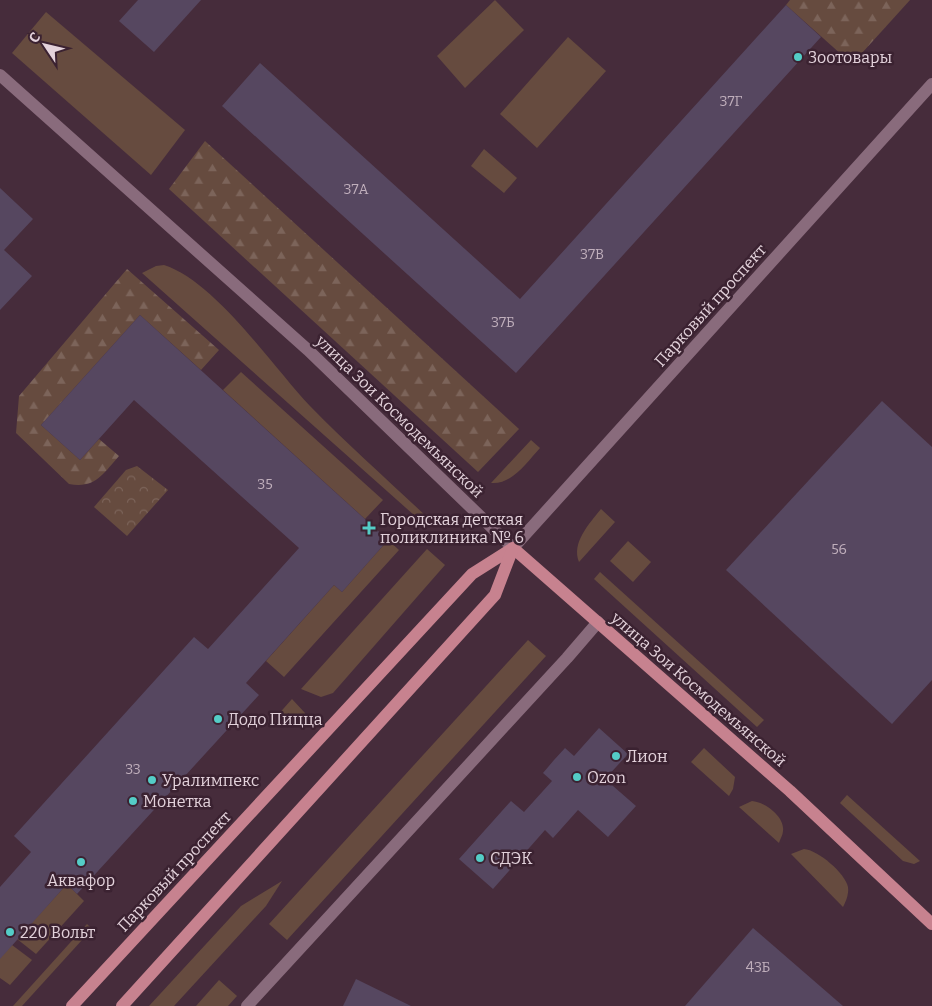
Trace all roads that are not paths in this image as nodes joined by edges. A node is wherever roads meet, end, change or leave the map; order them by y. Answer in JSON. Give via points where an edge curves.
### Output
{"nodes":[{"id":1,"x":0,"y":75,"type":"edge"},
{"id":2,"x":932,"y":84,"type":"edge"},
{"id":3,"x":513,"y":548,"type":"junction"},
{"id":4,"x":598,"y":622,"type":"junction"},
{"id":5,"x":932,"y":924,"type":"edge"},
{"id":6,"x":72,"y":1006,"type":"edge"},
{"id":7,"x":122,"y":1006,"type":"edge"},
{"id":8,"x":247,"y":1006,"type":"edge"}],
"edges":[{"from":1,"to":3,"type":"street","name":"улица Зои Космодемьянской","via":[[308,350]]},
{"from":2,"to":3,"type":"street","name":"Парковый проспект"},
{"from":3,"to":4,"type":"main road","name":"улица Зои Космодемьянской"},
{"from":3,"to":6,"type":"main road","name":"Парковый проспект","via":[[472,574]]},
{"from":3,"to":7,"type":"main road","name":"Парковый проспект","via":[[495,595]]},
{"from":4,"to":5,"type":"main road","name":"улица Зои Космодемьянской","via":[[790,791]]},
{"from":4,"to":8,"type":"street"}]}
